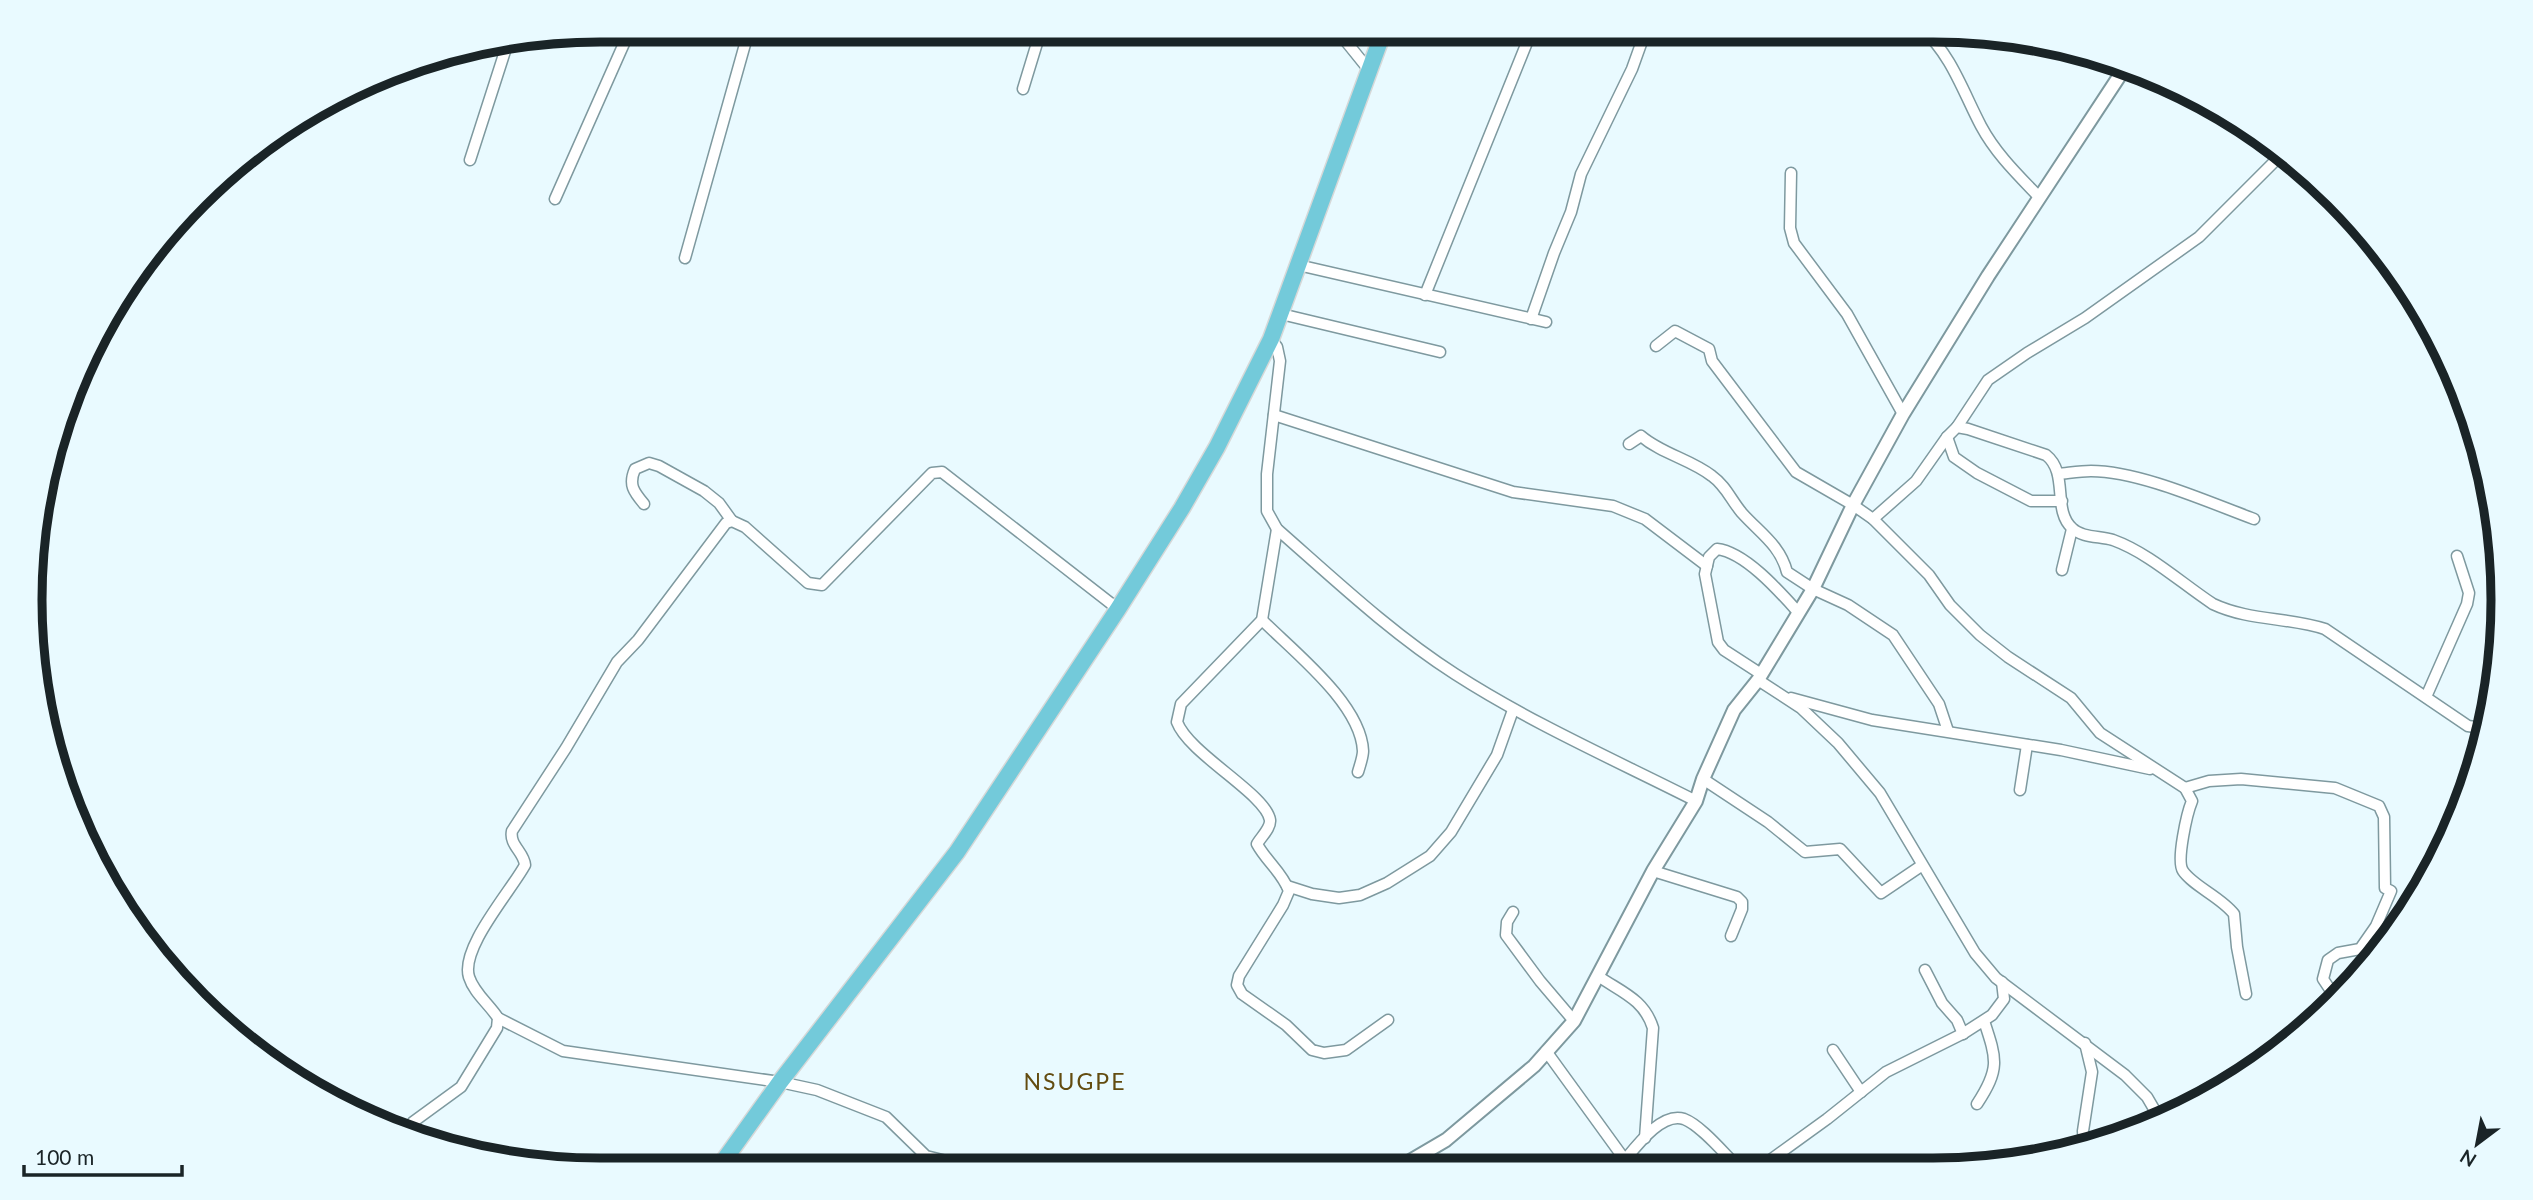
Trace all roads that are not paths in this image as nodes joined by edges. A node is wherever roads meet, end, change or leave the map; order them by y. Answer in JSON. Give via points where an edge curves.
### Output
{"nodes":[{"id":1,"x":625,"y":42,"type":"edge"},
{"id":2,"x":746,"y":42,"type":"edge"},
{"id":3,"x":1037,"y":42,"type":"edge"},
{"id":4,"x":1346,"y":42,"type":"edge"},
{"id":5,"x":1380,"y":42,"type":"edge"},
{"id":6,"x":1527,"y":42,"type":"edge"},
{"id":7,"x":1642,"y":42,"type":"edge"},
{"id":8,"x":1934,"y":42,"type":"edge"},
{"id":9,"x":504,"y":51,"type":"edge"},
{"id":10,"x":1369,"y":70,"type":"junction"},
{"id":11,"x":2120,"y":75,"type":"edge"},
{"id":12,"x":1023,"y":89,"type":"dead end"},
{"id":13,"x":470,"y":160,"type":"dead end"},
{"id":14,"x":2276,"y":160,"type":"edge"},
{"id":15,"x":1791,"y":173,"type":"dead end"},
{"id":16,"x":2039,"y":197,"type":"junction"},
{"id":17,"x":555,"y":199,"type":"dead end"},
{"id":18,"x":685,"y":258,"type":"dead end"},
{"id":19,"x":1298,"y":265,"type":"junction"},
{"id":20,"x":1425,"y":295,"type":"junction"},
{"id":21,"x":1281,"y":314,"type":"junction"},
{"id":22,"x":1531,"y":319,"type":"junction"},
{"id":23,"x":1546,"y":322,"type":"dead end"},
{"id":24,"x":1271,"y":339,"type":"junction"},
{"id":25,"x":1656,"y":346,"type":"dead end"},
{"id":26,"x":1440,"y":352,"type":"dead end"},
{"id":27,"x":1903,"y":414,"type":"junction"},
{"id":28,"x":1274,"y":415,"type":"junction"},
{"id":29,"x":1957,"y":427,"type":"junction"},
{"id":30,"x":1947,"y":437,"type":"junction"},
{"id":31,"x":1629,"y":444,"type":"dead end"},
{"id":32,"x":2058,"y":474,"type":"junction"},
{"id":33,"x":2062,"y":501,"type":"junction"},
{"id":34,"x":644,"y":504,"type":"dead end"},
{"id":35,"x":1853,"y":505,"type":"junction"},
{"id":36,"x":1873,"y":519,"type":"junction"},
{"id":37,"x":2254,"y":519,"type":"dead end"},
{"id":38,"x":732,"y":522,"type":"junction"},
{"id":39,"x":1277,"y":529,"type":"junction"},
{"id":40,"x":2073,"y":529,"type":"junction"},
{"id":41,"x":2457,"y":556,"type":"dead end"},
{"id":42,"x":1707,"y":566,"type":"junction"},
{"id":43,"x":2062,"y":570,"type":"dead end"},
{"id":44,"x":1813,"y":589,"type":"junction"},
{"id":45,"x":1118,"y":609,"type":"junction"},
{"id":46,"x":1798,"y":612,"type":"junction"},
{"id":47,"x":1262,"y":620,"type":"junction"},
{"id":48,"x":1760,"y":677,"type":"junction"},
{"id":49,"x":1781,"y":695,"type":"junction"},
{"id":50,"x":2426,"y":697,"type":"junction"},
{"id":51,"x":1513,"y":709,"type":"junction"},
{"id":52,"x":2476,"y":726,"type":"edge"},
{"id":53,"x":1948,"y":731,"type":"junction"},
{"id":54,"x":2027,"y":745,"type":"junction"},
{"id":55,"x":2157,"y":771,"type":"junction"},
{"id":56,"x":1358,"y":772,"type":"dead end"},
{"id":57,"x":1703,"y":779,"type":"junction"},
{"id":58,"x":2185,"y":788,"type":"junction"},
{"id":59,"x":2020,"y":790,"type":"dead end"},
{"id":60,"x":1696,"y":801,"type":"junction"},
{"id":61,"x":1921,"y":866,"type":"junction"},
{"id":62,"x":1653,"y":871,"type":"junction"},
{"id":63,"x":1287,"y":886,"type":"junction"},
{"id":64,"x":1513,"y":912,"type":"dead end"},
{"id":65,"x":1731,"y":936,"type":"dead end"},
{"id":66,"x":1925,"y":970,"type":"dead end"},
{"id":67,"x":1598,"y":976,"type":"junction"},
{"id":68,"x":2002,"y":982,"type":"junction"},
{"id":69,"x":2331,"y":991,"type":"edge"},
{"id":70,"x":2246,"y":994,"type":"dead end"},
{"id":71,"x":498,"y":1018,"type":"junction"},
{"id":72,"x":1388,"y":1020,"type":"dead end"},
{"id":73,"x":1574,"y":1021,"type":"junction"},
{"id":74,"x":1984,"y":1021,"type":"junction"},
{"id":75,"x":1963,"y":1034,"type":"junction"},
{"id":76,"x":2085,"y":1043,"type":"junction"},
{"id":77,"x":1833,"y":1050,"type":"dead end"},
{"id":78,"x":1546,"y":1051,"type":"junction"},
{"id":79,"x":780,"y":1082,"type":"junction"},
{"id":80,"x":1861,"y":1092,"type":"junction"},
{"id":81,"x":1977,"y":1104,"type":"dead end"},
{"id":82,"x":2156,"y":1112,"type":"edge"},
{"id":83,"x":411,"y":1125,"type":"edge"},
{"id":84,"x":2084,"y":1137,"type":"edge"},
{"id":85,"x":1645,"y":1138,"type":"junction"},
{"id":86,"x":726,"y":1158,"type":"edge"},
{"id":87,"x":934,"y":1158,"type":"edge"},
{"id":88,"x":1415,"y":1158,"type":"edge"},
{"id":89,"x":1619,"y":1158,"type":"edge"},
{"id":90,"x":1627,"y":1158,"type":"edge"},
{"id":91,"x":1729,"y":1158,"type":"edge"},
{"id":92,"x":1773,"y":1158,"type":"edge"}],
"edges":[{"from":1,"to":17,"type":"street"},
{"from":2,"to":18,"type":"street"},
{"from":3,"to":12,"type":"street"},
{"from":4,"to":10,"type":"street"},
{"from":5,"to":10,"type":"main road"},
{"from":6,"to":20,"type":"street"},
{"from":7,"to":22,"type":"street","via":[[1585,163],[1572,212]]},
{"from":8,"to":16,"type":"street","via":[[1986,134],[2010,168]]},
{"from":9,"to":13,"type":"street"},
{"from":10,"to":19,"type":"main road"},
{"from":11,"to":16,"type":"street"},
{"from":14,"to":29,"type":"street","via":[[2199,237],[1988,380]]},
{"from":15,"to":27,"type":"street","via":[[1794,243],[1847,314]]},
{"from":16,"to":27,"type":"street"},
{"from":19,"to":20,"type":"street"},
{"from":19,"to":21,"type":"main road"},
{"from":20,"to":22,"type":"street"},
{"from":21,"to":24,"type":"main road"},
{"from":21,"to":26,"type":"street"},
{"from":22,"to":23,"type":"street"},
{"from":24,"to":28,"type":"street","via":[[1280,361]]},
{"from":24,"to":45,"type":"main road","via":[[1210,459]]},
{"from":25,"to":35,"type":"street","via":[[1675,331],[1709,349],[1712,361],[1796,472]]},
{"from":27,"to":35,"type":"street"},
{"from":28,"to":39,"type":"street","via":[[1266,511]]},
{"from":28,"to":42,"type":"street","via":[[1513,492],[1619,509],[1645,519]]},
{"from":29,"to":30,"type":"street"},
{"from":29,"to":32,"type":"street","via":[[2046,455]]},
{"from":30,"to":33,"type":"street","via":[[1954,457],[1977,473],[2031,501]]},
{"from":30,"to":36,"type":"street","via":[[1916,481]]},
{"from":31,"to":44,"type":"street","via":[[1641,436],[1655,448],[1711,475],[1773,542],[1787,572]]},
{"from":32,"to":33,"type":"street"},
{"from":32,"to":37,"type":"street","via":[[2098,472],[2140,480]]},
{"from":33,"to":40,"type":"street","via":[[2064,520]]},
{"from":34,"to":38,"type":"street","via":[[634,492],[631,478],[635,470],[649,463],[704,491]]},
{"from":35,"to":36,"type":"street"},
{"from":35,"to":44,"type":"street"},
{"from":36,"to":55,"type":"street","via":[[1980,635],[2071,698],[2100,733]]},
{"from":38,"to":45,"type":"street","via":[[745,527],[808,583],[822,585],[932,473],[942,472]]},
{"from":38,"to":71,"type":"street","via":[[720,528],[617,662],[512,831],[511,839],[525,865],[473,948],[468,972],[474,988]]},
{"from":39,"to":47,"type":"street"},
{"from":39,"to":51,"type":"street","via":[[1406,639],[1453,674]]},
{"from":40,"to":43,"type":"street"},
{"from":40,"to":50,"type":"street","via":[[2128,547],[2226,610],[2325,629]]},
{"from":41,"to":50,"type":"street","via":[[2469,593],[2467,604]]},
{"from":42,"to":46,"type":"street","via":[[1717,549],[1727,550],[1769,580]]},
{"from":42,"to":48,"type":"street","via":[[1718,642]]},
{"from":44,"to":46,"type":"street"},
{"from":44,"to":53,"type":"street","via":[[1848,605],[1893,635],[1939,704]]},
{"from":45,"to":79,"type":"main road","via":[[957,852]]},
{"from":46,"to":48,"type":"street"},
{"from":47,"to":56,"type":"street","via":[[1345,704],[1359,728],[1363,752]]},
{"from":47,"to":63,"type":"street","via":[[1181,704],[1177,722],[1187,738],[1264,810],[1270,822],[1257,844]]},
{"from":48,"to":49,"type":"street"},
{"from":48,"to":57,"type":"street","via":[[1734,710]]},
{"from":49,"to":53,"type":"street","via":[[1872,720]]},
{"from":49,"to":61,"type":"street","via":[[1838,743],[1880,793]]},
{"from":50,"to":52,"type":"street","via":[[2468,726]]},
{"from":51,"to":60,"type":"street"},
{"from":51,"to":63,"type":"street","via":[[1496,755],[1451,832],[1430,856],[1360,895],[1339,898]]},
{"from":53,"to":54,"type":"street"},
{"from":54,"to":55,"type":"street"},
{"from":54,"to":59,"type":"street"},
{"from":55,"to":58,"type":"street"},
{"from":57,"to":60,"type":"street"},
{"from":57,"to":61,"type":"street","via":[[1805,852],[1840,849],[1881,893]]},
{"from":58,"to":69,"type":"street","via":[[2241,779],[2335,788],[2379,806],[2384,817],[2385,888],[2391,891],[2360,949],[2328,960],[2323,978]]},
{"from":58,"to":70,"type":"street","via":[[2192,801],[2180,865],[2234,914]]},
{"from":60,"to":62,"type":"street"},
{"from":61,"to":68,"type":"street","via":[[1975,953]]},
{"from":62,"to":65,"type":"street","via":[[1737,897],[1742,909]]},
{"from":62,"to":67,"type":"street"},
{"from":63,"to":72,"type":"street","via":[[1283,905],[1239,976],[1242,994],[1312,1050],[1324,1053],[1346,1050]]},
{"from":64,"to":73,"type":"street","via":[[1506,935]]},
{"from":66,"to":75,"type":"street"},
{"from":67,"to":73,"type":"street"},
{"from":67,"to":85,"type":"street","via":[[1642,1004],[1653,1028]]},
{"from":68,"to":74,"type":"street","via":[[2004,999]]},
{"from":68,"to":76,"type":"street"},
{"from":71,"to":79,"type":"street","via":[[563,1051]]},
{"from":71,"to":83,"type":"street","via":[[497,1028],[467,1080]]},
{"from":73,"to":78,"type":"street"},
{"from":74,"to":75,"type":"street"},
{"from":74,"to":81,"type":"street","via":[[1995,1067]]},
{"from":75,"to":80,"type":"street","via":[[1886,1072]]},
{"from":76,"to":82,"type":"street","via":[[2125,1075]]},
{"from":76,"to":84,"type":"street","via":[[2092,1072]]},
{"from":77,"to":80,"type":"street"},
{"from":78,"to":88,"type":"street","via":[[1446,1140]]},
{"from":78,"to":89,"type":"street"},
{"from":79,"to":86,"type":"main road"},
{"from":79,"to":87,"type":"street","via":[[817,1090],[886,1117],[926,1156]]},
{"from":80,"to":92,"type":"street"},
{"from":85,"to":90,"type":"street"},
{"from":85,"to":91,"type":"street","via":[[1667,1119],[1683,1119]]}]}
